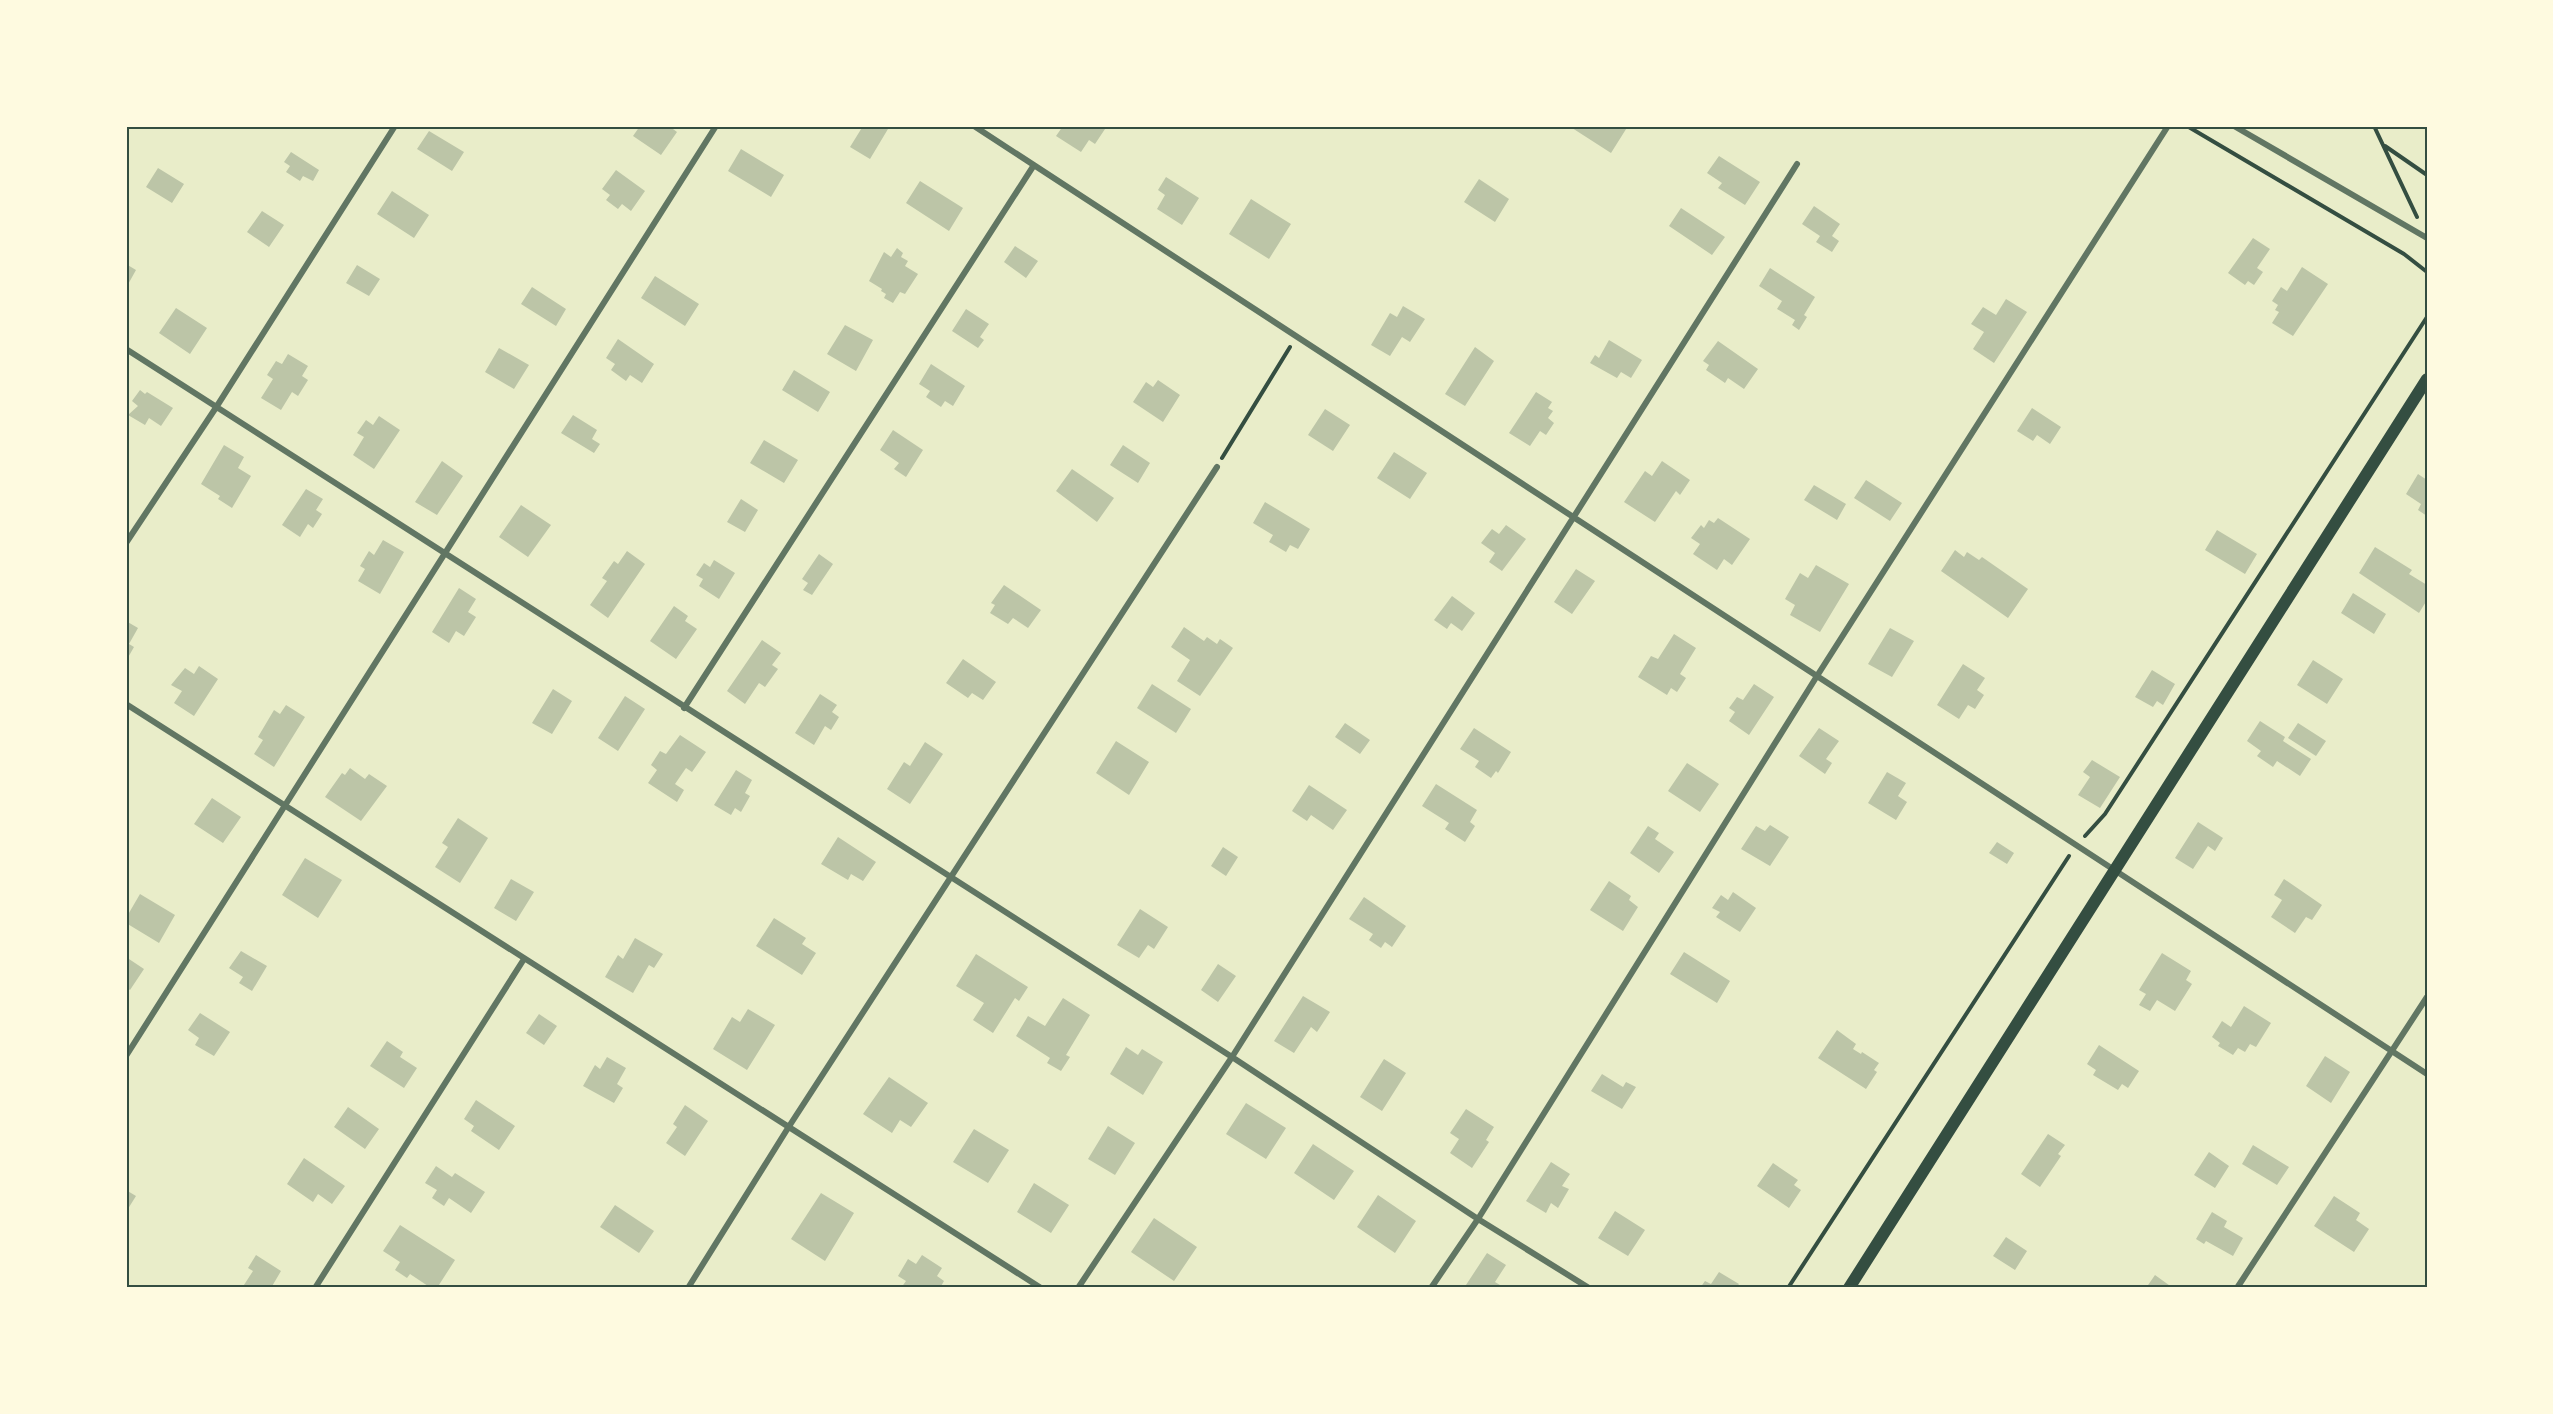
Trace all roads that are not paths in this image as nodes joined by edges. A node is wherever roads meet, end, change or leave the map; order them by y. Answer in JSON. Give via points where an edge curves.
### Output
{"nodes":[{"id":1,"x":395,"y":126,"type":"edge"},
{"id":2,"x":716,"y":126,"type":"edge"},
{"id":3,"x":974,"y":126,"type":"edge"},
{"id":4,"x":2168,"y":126,"type":"edge"},
{"id":5,"x":2234,"y":126,"type":"edge"},
{"id":6,"x":1797,"y":164,"type":"dead end"},
{"id":7,"x":1034,"y":165,"type":"junction"},
{"id":8,"x":2427,"y":237,"type":"edge"},
{"id":9,"x":126,"y":349,"type":"edge"},
{"id":10,"x":2427,"y":379,"type":"edge"},
{"id":11,"x":217,"y":406,"type":"junction"},
{"id":12,"x":1217,"y":466,"type":"road end"},
{"id":13,"x":1573,"y":516,"type":"junction"},
{"id":14,"x":126,"y":543,"type":"edge"},
{"id":15,"x":446,"y":555,"type":"junction"},
{"id":16,"x":1817,"y":676,"type":"junction"},
{"id":17,"x":126,"y":704,"type":"edge"},
{"id":18,"x":684,"y":708,"type":"junction"},
{"id":19,"x":286,"y":807,"type":"junction"},
{"id":20,"x":2115,"y":871,"type":"junction"},
{"id":21,"x":950,"y":879,"type":"junction"},
{"id":22,"x":524,"y":959,"type":"junction"},
{"id":23,"x":2427,"y":997,"type":"edge"},
{"id":24,"x":2392,"y":1052,"type":"junction"},
{"id":25,"x":126,"y":1056,"type":"edge"},
{"id":26,"x":1232,"y":1057,"type":"junction"},
{"id":27,"x":2427,"y":1074,"type":"edge"},
{"id":28,"x":788,"y":1128,"type":"junction"},
{"id":29,"x":1478,"y":1219,"type":"junction"},
{"id":30,"x":315,"y":1288,"type":"edge"},
{"id":31,"x":687,"y":1288,"type":"edge"},
{"id":32,"x":1041,"y":1288,"type":"edge"},
{"id":33,"x":1078,"y":1288,"type":"edge"},
{"id":34,"x":1431,"y":1288,"type":"edge"},
{"id":35,"x":1589,"y":1288,"type":"edge"},
{"id":36,"x":1849,"y":1288,"type":"edge"},
{"id":37,"x":2237,"y":1288,"type":"edge"}],
"edges":[{"from":1,"to":11,"type":"street"},
{"from":2,"to":15,"type":"street"},
{"from":3,"to":7,"type":"street"},
{"from":4,"to":16,"type":"street"},
{"from":5,"to":8,"type":"street"},
{"from":6,"to":13,"type":"street"},
{"from":7,"to":13,"type":"street"},
{"from":7,"to":18,"type":"street"},
{"from":9,"to":11,"type":"street"},
{"from":10,"to":20,"type":"main road"},
{"from":11,"to":14,"type":"street"},
{"from":11,"to":15,"type":"street"},
{"from":12,"to":21,"type":"street"},
{"from":13,"to":16,"type":"street"},
{"from":13,"to":26,"type":"street"},
{"from":15,"to":18,"type":"street"},
{"from":15,"to":19,"type":"street"},
{"from":16,"to":20,"type":"street"},
{"from":16,"to":29,"type":"street"},
{"from":17,"to":19,"type":"street"},
{"from":18,"to":21,"type":"street"},
{"from":19,"to":22,"type":"street"},
{"from":19,"to":25,"type":"street"},
{"from":20,"to":24,"type":"street"},
{"from":20,"to":36,"type":"main road"},
{"from":21,"to":26,"type":"street"},
{"from":21,"to":28,"type":"street"},
{"from":22,"to":28,"type":"street"},
{"from":22,"to":30,"type":"street"},
{"from":23,"to":24,"type":"street"},
{"from":24,"to":27,"type":"street"},
{"from":24,"to":37,"type":"street"},
{"from":26,"to":29,"type":"street"},
{"from":26,"to":33,"type":"street"},
{"from":28,"to":31,"type":"street"},
{"from":28,"to":32,"type":"street"},
{"from":29,"to":34,"type":"street"},
{"from":29,"to":35,"type":"street"}]}
